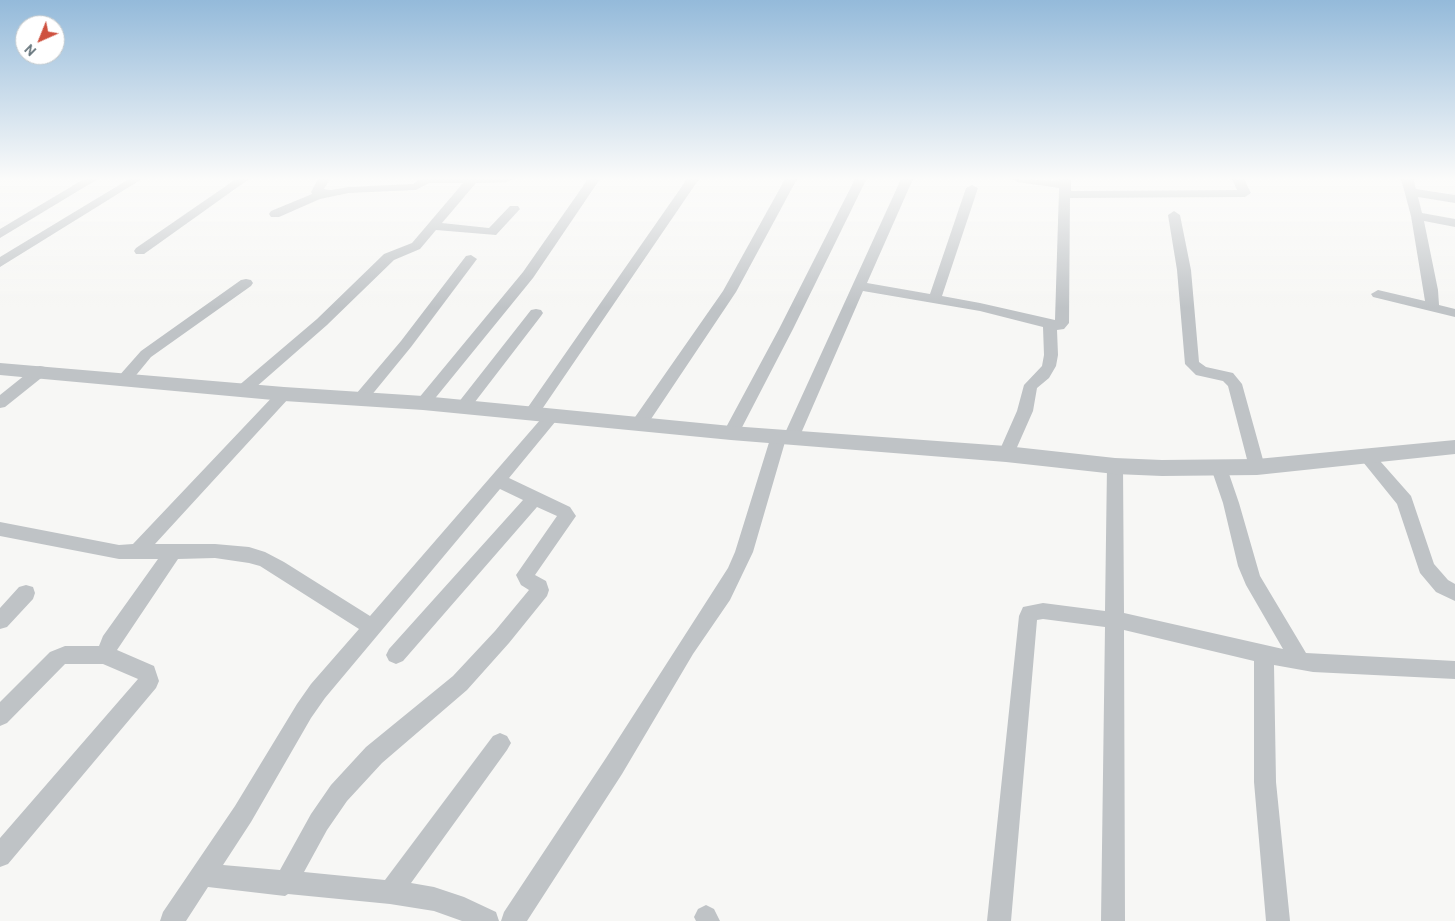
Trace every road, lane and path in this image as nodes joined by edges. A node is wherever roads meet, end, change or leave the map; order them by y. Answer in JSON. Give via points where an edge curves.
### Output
{"nodes":[{"id":1,"x":20,"y":222,"type":"edge"},
{"id":2,"x":65,"y":222,"type":"edge"},
{"id":3,"x":182,"y":222,"type":"edge"},
{"id":4,"x":436,"y":222,"type":"edge"},
{"id":5,"x":503,"y":222,"type":"edge"},
{"id":6,"x":564,"y":222,"type":"edge"},
{"id":7,"x":664,"y":222,"type":"edge"},
{"id":8,"x":767,"y":222,"type":"edge"},
{"id":9,"x":839,"y":222,"type":"edge"},
{"id":10,"x":887,"y":222,"type":"edge"},
{"id":11,"x":961,"y":222,"type":"edge"},
{"id":12,"x":1064,"y":222,"type":"edge"},
{"id":13,"x":1175,"y":222,"type":"edge"},
{"id":14,"x":1418,"y":222,"type":"edge"},
{"id":15,"x":433,"y":226,"type":"junction"},
{"id":16,"x":0,"y":234,"type":"edge"},
{"id":17,"x":140,"y":251,"type":"dead end"},
{"id":18,"x":471,"y":258,"type":"dead end"},
{"id":19,"x":0,"y":263,"type":"edge"},
{"id":20,"x":246,"y":283,"type":"dead end"},
{"id":21,"x":858,"y":286,"type":"junction"},
{"id":22,"x":1378,"y":294,"type":"dead end"},
{"id":23,"x":935,"y":298,"type":"junction"},
{"id":24,"x":1432,"y":307,"type":"junction"},
{"id":25,"x":536,"y":313,"type":"dead end"},
{"id":26,"x":1455,"y":313,"type":"edge"},
{"id":27,"x":1050,"y":325,"type":"junction"},
{"id":28,"x":0,"y":369,"type":"edge"},
{"id":29,"x":40,"y":371,"type":"junction"},
{"id":30,"x":123,"y":381,"type":"junction"},
{"id":31,"x":242,"y":391,"type":"junction"},
{"id":32,"x":284,"y":394,"type":"junction"},
{"id":33,"x":361,"y":398,"type":"junction"},
{"id":34,"x":0,"y":403,"type":"edge"},
{"id":35,"x":423,"y":403,"type":"junction"},
{"id":36,"x":463,"y":407,"type":"junction"},
{"id":37,"x":532,"y":414,"type":"junction"},
{"id":38,"x":552,"y":416,"type":"junction"},
{"id":39,"x":639,"y":424,"type":"junction"},
{"id":40,"x":731,"y":433,"type":"junction"},
{"id":41,"x":785,"y":437,"type":"junction"},
{"id":42,"x":1455,"y":447,"type":"edge"},
{"id":43,"x":1006,"y":454,"type":"junction"},
{"id":44,"x":1367,"y":457,"type":"junction"},
{"id":45,"x":1115,"y":466,"type":"junction"},
{"id":46,"x":1257,"y":467,"type":"junction"},
{"id":47,"x":1219,"y":468,"type":"junction"},
{"id":48,"x":498,"y":480,"type":"junction"},
{"id":49,"x":535,"y":498,"type":"junction"},
{"id":50,"x":0,"y":529,"type":"edge"},
{"id":51,"x":137,"y":552,"type":"junction"},
{"id":52,"x":172,"y":553,"type":"junction"},
{"id":53,"x":26,"y":593,"type":"dead end"},
{"id":54,"x":1455,"y":593,"type":"edge"},
{"id":55,"x":1114,"y":619,"type":"junction"},
{"id":56,"x":0,"y":621,"type":"edge"},
{"id":57,"x":372,"y":627,"type":"junction"},
{"id":58,"x":1264,"y":654,"type":"junction"},
{"id":59,"x":396,"y":655,"type":"dead end"},
{"id":60,"x":107,"y":656,"type":"junction"},
{"id":61,"x":1300,"y":660,"type":"junction"},
{"id":62,"x":1455,"y":670,"type":"edge"},
{"id":63,"x":0,"y":716,"type":"edge"},
{"id":64,"x":500,"y":743,"type":"dead end"},
{"id":65,"x":0,"y":856,"type":"edge"},
{"id":66,"x":204,"y":875,"type":"junction"},
{"id":67,"x":285,"y":884,"type":"junction"},
{"id":68,"x":390,"y":892,"type":"junction"},
{"id":69,"x":172,"y":921,"type":"edge"},
{"id":70,"x":487,"y":921,"type":"edge"},
{"id":71,"x":513,"y":921,"type":"edge"},
{"id":72,"x":999,"y":921,"type":"edge"},
{"id":73,"x":1113,"y":921,"type":"edge"},
{"id":74,"x":1278,"y":921,"type":"edge"}],
"edges":[{"from":1,"to":16,"type":"street"},
{"from":2,"to":19,"type":"street"},
{"from":3,"to":17,"type":"street"},
{"from":4,"to":15,"type":"street"},
{"from":5,"to":15,"type":"street","via":[[492,232]]},
{"from":6,"to":35,"type":"street","via":[[528,275]]},
{"from":7,"to":37,"type":"street"},
{"from":8,"to":39,"type":"street","via":[[729,292]]},
{"from":9,"to":40,"type":"street"},
{"from":10,"to":21,"type":"street"},
{"from":11,"to":23,"type":"street"},
{"from":12,"to":27,"type":"street","via":[[1062,323]]},
{"from":13,"to":46,"type":"street","via":[[1184,270],[1192,364],[1201,371],[1222,374],[1232,380]]},
{"from":14,"to":24,"type":"street"},
{"from":15,"to":31,"type":"street","via":[[416,246],[389,257],[322,322]]},
{"from":18,"to":33,"type":"street"},
{"from":20,"to":30,"type":"street","via":[[146,354]]},
{"from":21,"to":23,"type":"street"},
{"from":21,"to":41,"type":"street"},
{"from":22,"to":24,"type":"street"},
{"from":23,"to":27,"type":"street"},
{"from":24,"to":26,"type":"street"},
{"from":25,"to":36,"type":"street"},
{"from":27,"to":43,"type":"street","via":[[1049,366],[1031,386],[1025,411]]},
{"from":28,"to":29,"type":"street"},
{"from":29,"to":30,"type":"street"},
{"from":29,"to":34,"type":"street"},
{"from":30,"to":31,"type":"street"},
{"from":31,"to":32,"type":"street"},
{"from":32,"to":33,"type":"street"},
{"from":32,"to":51,"type":"street"},
{"from":33,"to":35,"type":"street"},
{"from":35,"to":36,"type":"street"},
{"from":36,"to":37,"type":"street"},
{"from":37,"to":38,"type":"street"},
{"from":38,"to":39,"type":"street"},
{"from":38,"to":48,"type":"street"},
{"from":39,"to":40,"type":"street"},
{"from":40,"to":41,"type":"street"},
{"from":41,"to":43,"type":"street"},
{"from":41,"to":71,"type":"street","via":[[736,572]]},
{"from":42,"to":44,"type":"street"},
{"from":43,"to":45,"type":"street"},
{"from":44,"to":46,"type":"street"},
{"from":44,"to":54,"type":"street","via":[[1404,502],[1426,568],[1442,586]]},
{"from":45,"to":47,"type":"street"},
{"from":45,"to":55,"type":"street"},
{"from":46,"to":47,"type":"street"},
{"from":47,"to":61,"type":"street","via":[[1252,579]]},
{"from":48,"to":49,"type":"street"},
{"from":48,"to":57,"type":"street"},
{"from":49,"to":59,"type":"street"},
{"from":49,"to":67,"type":"street","via":[[567,516],[525,575],[539,587],[538,592],[460,683],[374,754],[339,794],[319,822]]},
{"from":50,"to":51,"type":"street","via":[[109,551]]},
{"from":51,"to":52,"type":"street"},
{"from":52,"to":57,"type":"street","via":[[234,552],[265,560]]},
{"from":52,"to":60,"type":"street","via":[[110,642]]},
{"from":53,"to":56,"type":"street"},
{"from":55,"to":58,"type":"street"},
{"from":55,"to":72,"type":"street","via":[[1043,611],[1034,611],[1028,616]]},
{"from":55,"to":73,"type":"street"},
{"from":57,"to":66,"type":"street","via":[[304,711]]},
{"from":58,"to":61,"type":"street"},
{"from":58,"to":74,"type":"street","via":[[1265,782]]},
{"from":60,"to":63,"type":"street","via":[[56,658]]},
{"from":60,"to":65,"type":"street","via":[[147,673],[149,680]]},
{"from":61,"to":62,"type":"street"},
{"from":64,"to":68,"type":"street"},
{"from":66,"to":67,"type":"street"},
{"from":66,"to":69,"type":"street"},
{"from":67,"to":68,"type":"street"},
{"from":68,"to":70,"type":"street","via":[[456,905]]}]}
